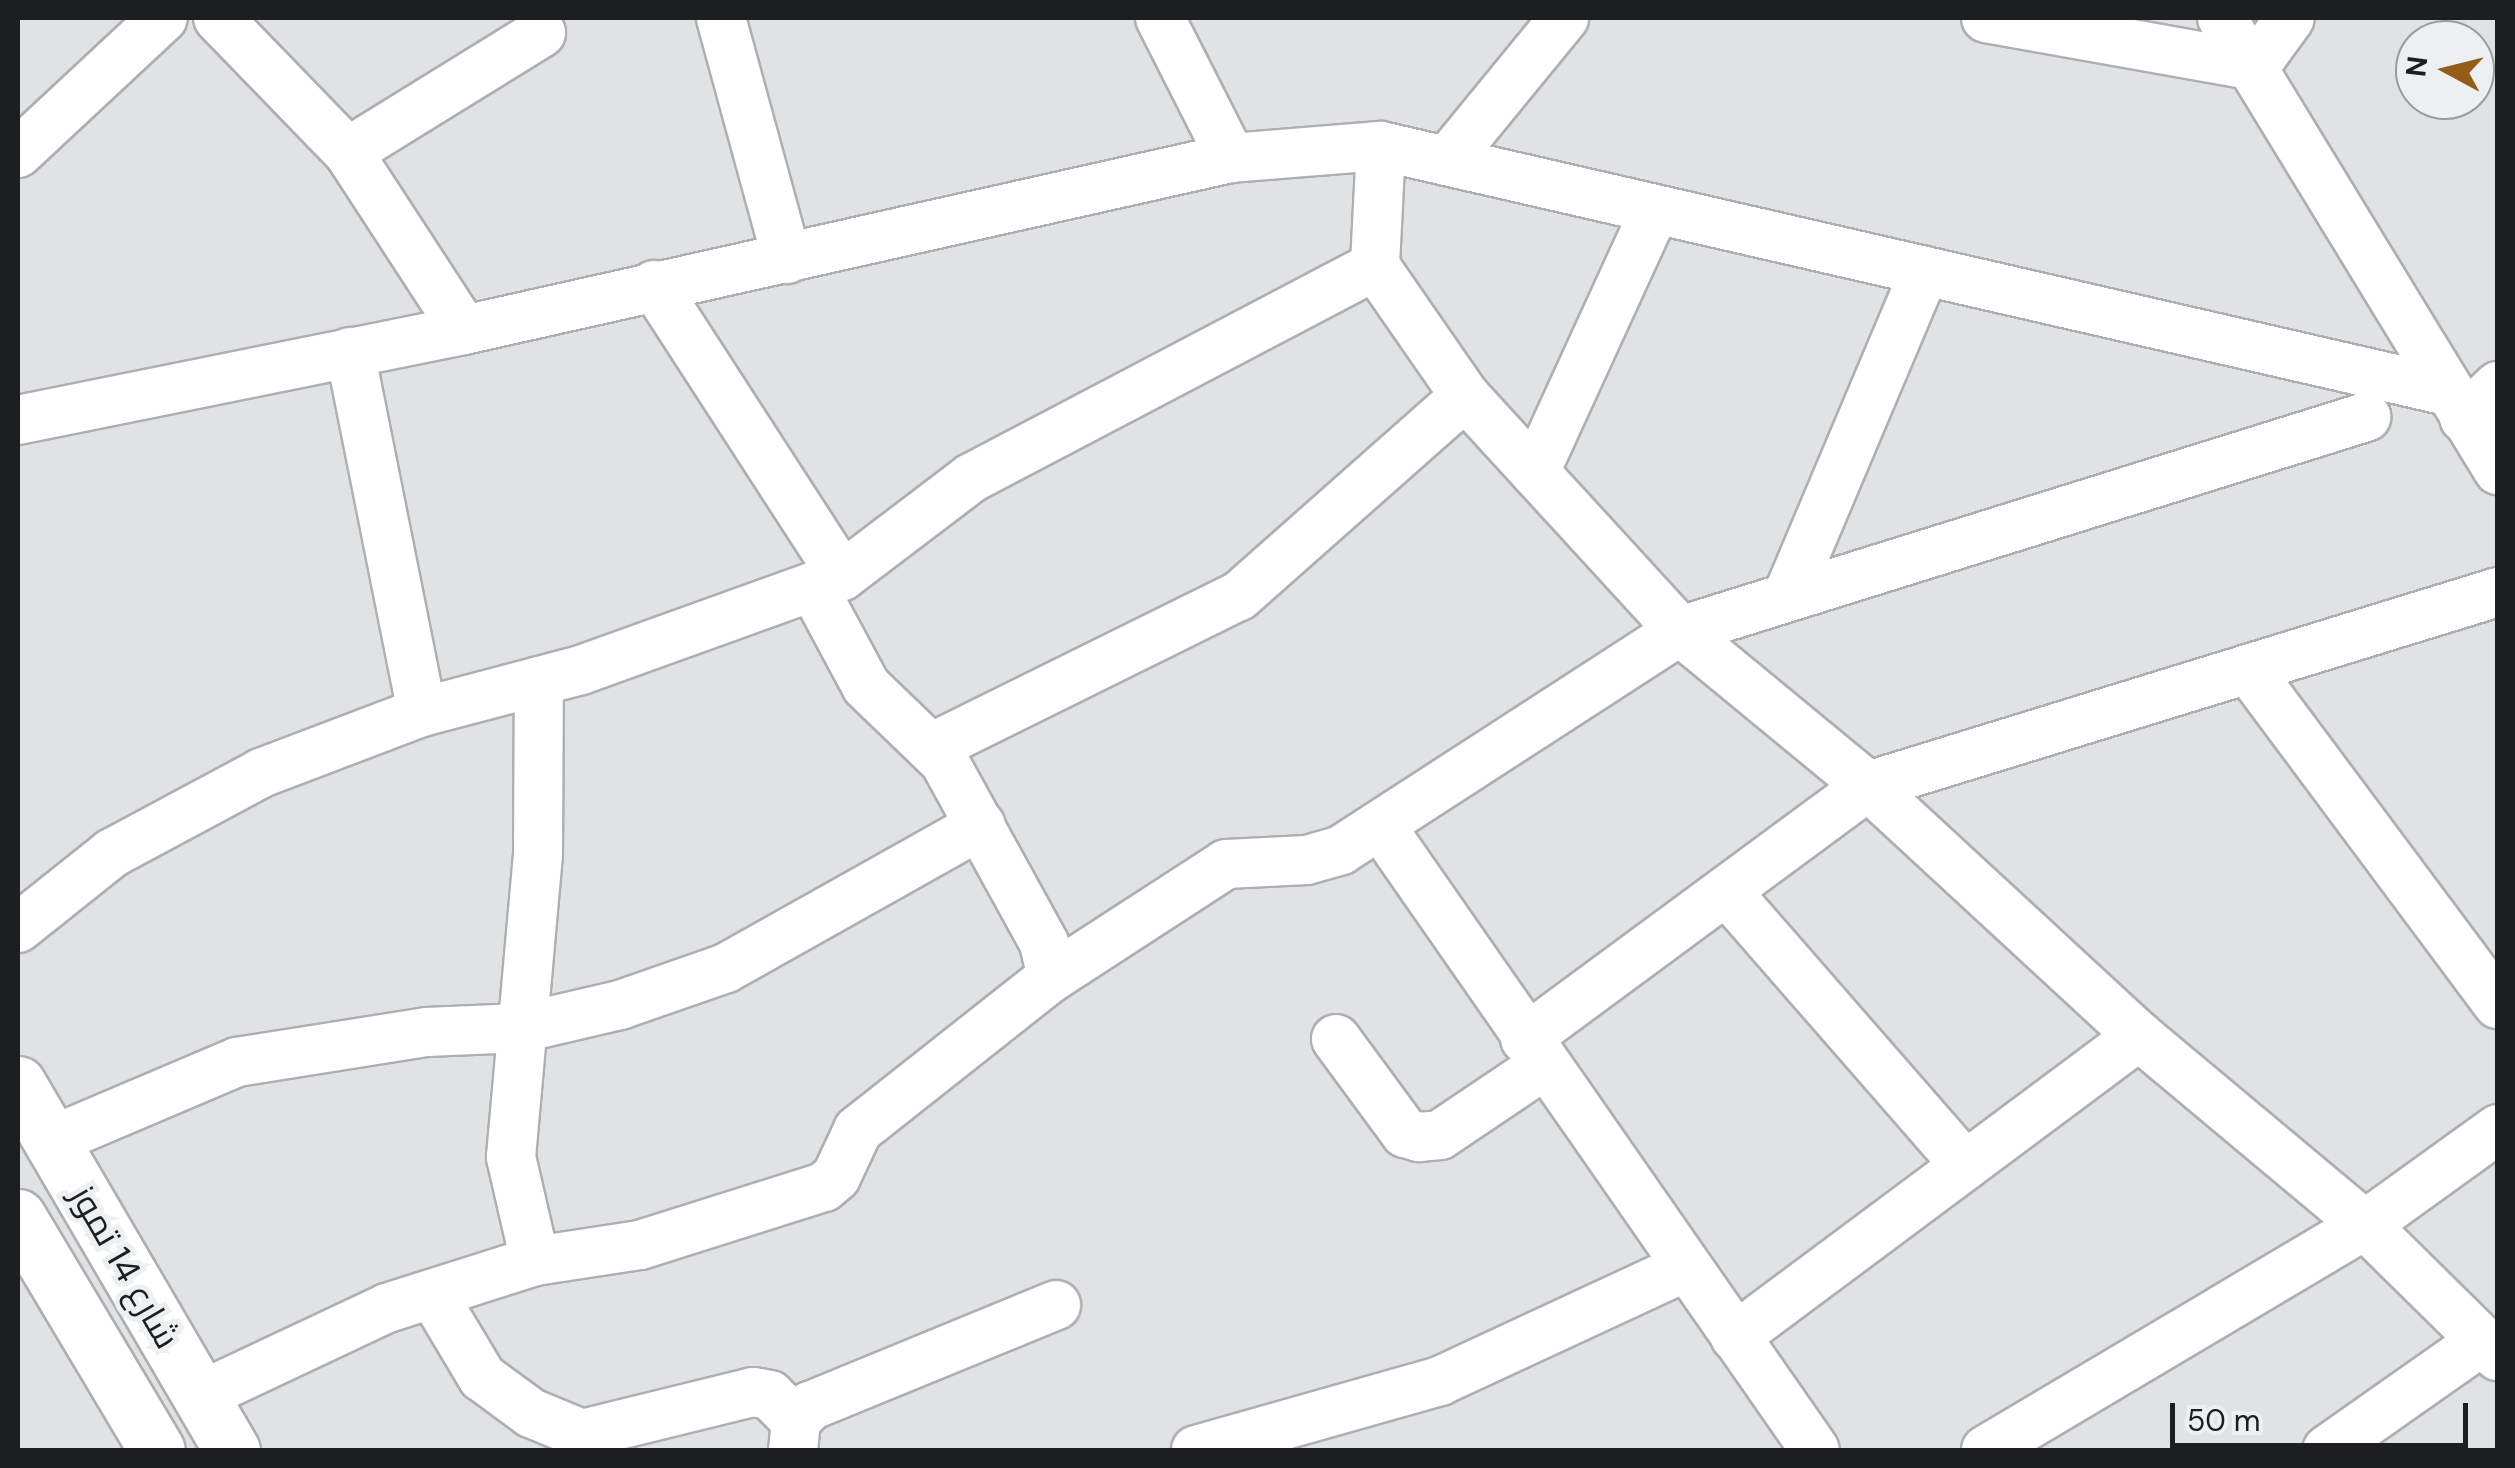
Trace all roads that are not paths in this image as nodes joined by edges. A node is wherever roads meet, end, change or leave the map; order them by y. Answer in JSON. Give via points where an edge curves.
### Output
{"nodes":[{"id":1,"x":163,"y":18,"type":"edge"},
{"id":2,"x":218,"y":18,"type":"edge"},
{"id":3,"x":721,"y":18,"type":"edge"},
{"id":4,"x":1160,"y":18,"type":"edge"},
{"id":5,"x":1564,"y":18,"type":"edge"},
{"id":6,"x":1986,"y":18,"type":"edge"},
{"id":7,"x":2222,"y":18,"type":"edge"},
{"id":8,"x":2290,"y":18,"type":"edge"},
{"id":9,"x":541,"y":32,"type":"dead end"},
{"id":10,"x":2255,"y":66,"type":"junction"},
{"id":11,"x":1381,"y":146,"type":"junction"},
{"id":12,"x":348,"y":152,"type":"junction"},
{"id":13,"x":18,"y":153,"type":"edge"},
{"id":14,"x":1232,"y":158,"type":"junction"},
{"id":15,"x":1446,"y":161,"type":"junction"},
{"id":16,"x":1654,"y":212,"type":"junction"},
{"id":17,"x":787,"y":258,"type":"junction"},
{"id":18,"x":1374,"y":266,"type":"junction"},
{"id":19,"x":1924,"y":271,"type":"junction"},
{"id":20,"x":654,"y":285,"type":"junction"},
{"id":21,"x":464,"y":330,"type":"junction"},
{"id":22,"x":350,"y":352,"type":"junction"},
{"id":23,"x":2498,"y":386,"type":"edge"},
{"id":24,"x":1465,"y":396,"type":"junction"},
{"id":25,"x":2454,"y":404,"type":"junction"},
{"id":26,"x":2366,"y":417,"type":"dead end"},
{"id":27,"x":18,"y":420,"type":"edge"},
{"id":28,"x":2498,"y":470,"type":"edge"},
{"id":29,"x":1536,"y":472,"type":"junction"},
{"id":30,"x":827,"y":582,"type":"junction"},
{"id":31,"x":2498,"y":592,"type":"edge"},
{"id":32,"x":1787,"y":597,"type":"junction"},
{"id":33,"x":1680,"y":631,"type":"junction"},
{"id":34,"x":2248,"y":669,"type":"junction"},
{"id":35,"x":539,"y":681,"type":"junction"},
{"id":36,"x":422,"y":712,"type":"junction"},
{"id":37,"x":933,"y":747,"type":"junction"},
{"id":38,"x":1868,"y":786,"type":"junction"},
{"id":39,"x":981,"y":824,"type":"junction"},
{"id":40,"x":1380,"y":824,"type":"junction"},
{"id":41,"x":1726,"y":890,"type":"junction"},
{"id":42,"x":18,"y":928,"type":"edge"},
{"id":43,"x":1052,"y":977,"type":"junction"},
{"id":44,"x":2498,"y":1004,"type":"edge"},
{"id":45,"x":521,"y":1028,"type":"junction"},
{"id":46,"x":2139,"y":1036,"type":"junction"},
{"id":47,"x":1336,"y":1039,"type":"dead end"},
{"id":48,"x":1534,"y":1052,"type":"junction"},
{"id":49,"x":18,"y":1084,"type":"edge"},
{"id":50,"x":2498,"y":1129,"type":"edge"},
{"id":51,"x":50,"y":1140,"type":"junction"},
{"id":52,"x":1965,"y":1165,"type":"junction"},
{"id":53,"x":18,"y":1217,"type":"edge"},
{"id":54,"x":2365,"y":1225,"type":"junction"},
{"id":55,"x":535,"y":1261,"type":"junction"},
{"id":56,"x":1686,"y":1267,"type":"junction"},
{"id":57,"x":433,"y":1294,"type":"junction"},
{"id":58,"x":1056,"y":1305,"type":"dead end"},
{"id":59,"x":1734,"y":1337,"type":"junction"},
{"id":60,"x":2490,"y":1348,"type":"edge"},
{"id":61,"x":200,"y":1396,"type":"junction"},
{"id":62,"x":794,"y":1436,"type":"edge"},
{"id":63,"x":157,"y":1450,"type":"edge"},
{"id":64,"x":232,"y":1450,"type":"edge"},
{"id":65,"x":1196,"y":1450,"type":"edge"},
{"id":66,"x":1815,"y":1450,"type":"edge"},
{"id":67,"x":1986,"y":1450,"type":"edge"},
{"id":68,"x":2327,"y":1450,"type":"edge"}],
"edges":[{"from":1,"to":13,"type":"street"},
{"from":2,"to":12,"type":"street"},
{"from":3,"to":17,"type":"street"},
{"from":4,"to":14,"type":"street"},
{"from":5,"to":15,"type":"street"},
{"from":6,"to":10,"type":"street"},
{"from":7,"to":10,"type":"street"},
{"from":8,"to":10,"type":"street"},
{"from":9,"to":12,"type":"street"},
{"from":10,"to":25,"type":"street"},
{"from":11,"to":14,"type":"street"},
{"from":11,"to":15,"type":"street"},
{"from":11,"to":18,"type":"street"},
{"from":12,"to":21,"type":"street"},
{"from":14,"to":17,"type":"street"},
{"from":15,"to":16,"type":"street"},
{"from":16,"to":19,"type":"street"},
{"from":16,"to":29,"type":"street"},
{"from":17,"to":20,"type":"street"},
{"from":18,"to":24,"type":"street"},
{"from":18,"to":30,"type":"street","via":[[971,478]]},
{"from":19,"to":25,"type":"street"},
{"from":19,"to":32,"type":"street"},
{"from":20,"to":21,"type":"street"},
{"from":20,"to":30,"type":"street"},
{"from":21,"to":22,"type":"street"},
{"from":22,"to":27,"type":"street"},
{"from":22,"to":36,"type":"street"},
{"from":23,"to":25,"type":"street"},
{"from":24,"to":29,"type":"street"},
{"from":24,"to":37,"type":"street","via":[[1239,596]]},
{"from":25,"to":28,"type":"street"},
{"from":26,"to":32,"type":"street"},
{"from":29,"to":33,"type":"street"},
{"from":30,"to":35,"type":"street"},
{"from":30,"to":37,"type":"street","via":[[866,686]]},
{"from":31,"to":34,"type":"street"},
{"from":32,"to":33,"type":"street"},
{"from":33,"to":38,"type":"street"},
{"from":33,"to":40,"type":"street"},
{"from":34,"to":38,"type":"street"},
{"from":34,"to":44,"type":"street"},
{"from":35,"to":36,"type":"street"},
{"from":35,"to":45,"type":"street","via":[[543,767]]},
{"from":36,"to":42,"type":"street","via":[[244,782],[112,853]]},
{"from":37,"to":39,"type":"street"},
{"from":38,"to":41,"type":"street"},
{"from":38,"to":46,"type":"street"},
{"from":39,"to":43,"type":"street","via":[[1044,943]]},
{"from":39,"to":45,"type":"street","via":[[726,968],[620,1005]]},
{"from":40,"to":43,"type":"street","via":[[1341,850],[1307,860],[1226,864]]},
{"from":40,"to":48,"type":"street"},
{"from":41,"to":48,"type":"street"},
{"from":41,"to":52,"type":"street"},
{"from":43,"to":55,"type":"street","via":[[858,1130],[836,1176],[824,1186],[640,1245]]},
{"from":45,"to":51,"type":"street","via":[[426,1032],[237,1062]]},
{"from":45,"to":55,"type":"street","via":[[511,1157]]},
{"from":46,"to":52,"type":"street"},
{"from":46,"to":54,"type":"street"},
{"from":47,"to":48,"type":"street","via":[[1405,1133],[1419,1138],[1440,1135]]},
{"from":48,"to":56,"type":"street"},
{"from":49,"to":51,"type":"main road","name":"شارع 14 تموز"},
{"from":50,"to":54,"type":"street"},
{"from":51,"to":61,"type":"main road","name":"شارع 14 تموز"},
{"from":52,"to":59,"type":"street"},
{"from":53,"to":63,"type":"main road","name":"شارع 14 تموز"},
{"from":54,"to":60,"type":"street"},
{"from":54,"to":67,"type":"street"},
{"from":55,"to":57,"type":"street"},
{"from":56,"to":59,"type":"street"},
{"from":56,"to":65,"type":"street","via":[[1440,1381]]},
{"from":57,"to":61,"type":"street","via":[[345,1325]]},
{"from":57,"to":62,"type":"street","via":[[482,1377],[530,1413],[582,1434],[754,1392],[770,1395]]},
{"from":58,"to":62,"type":"street","via":[[810,1406]]},
{"from":59,"to":66,"type":"street"},
{"from":60,"to":68,"type":"street"},
{"from":61,"to":64,"type":"main road","name":"شارع 14 تموز"}]}
